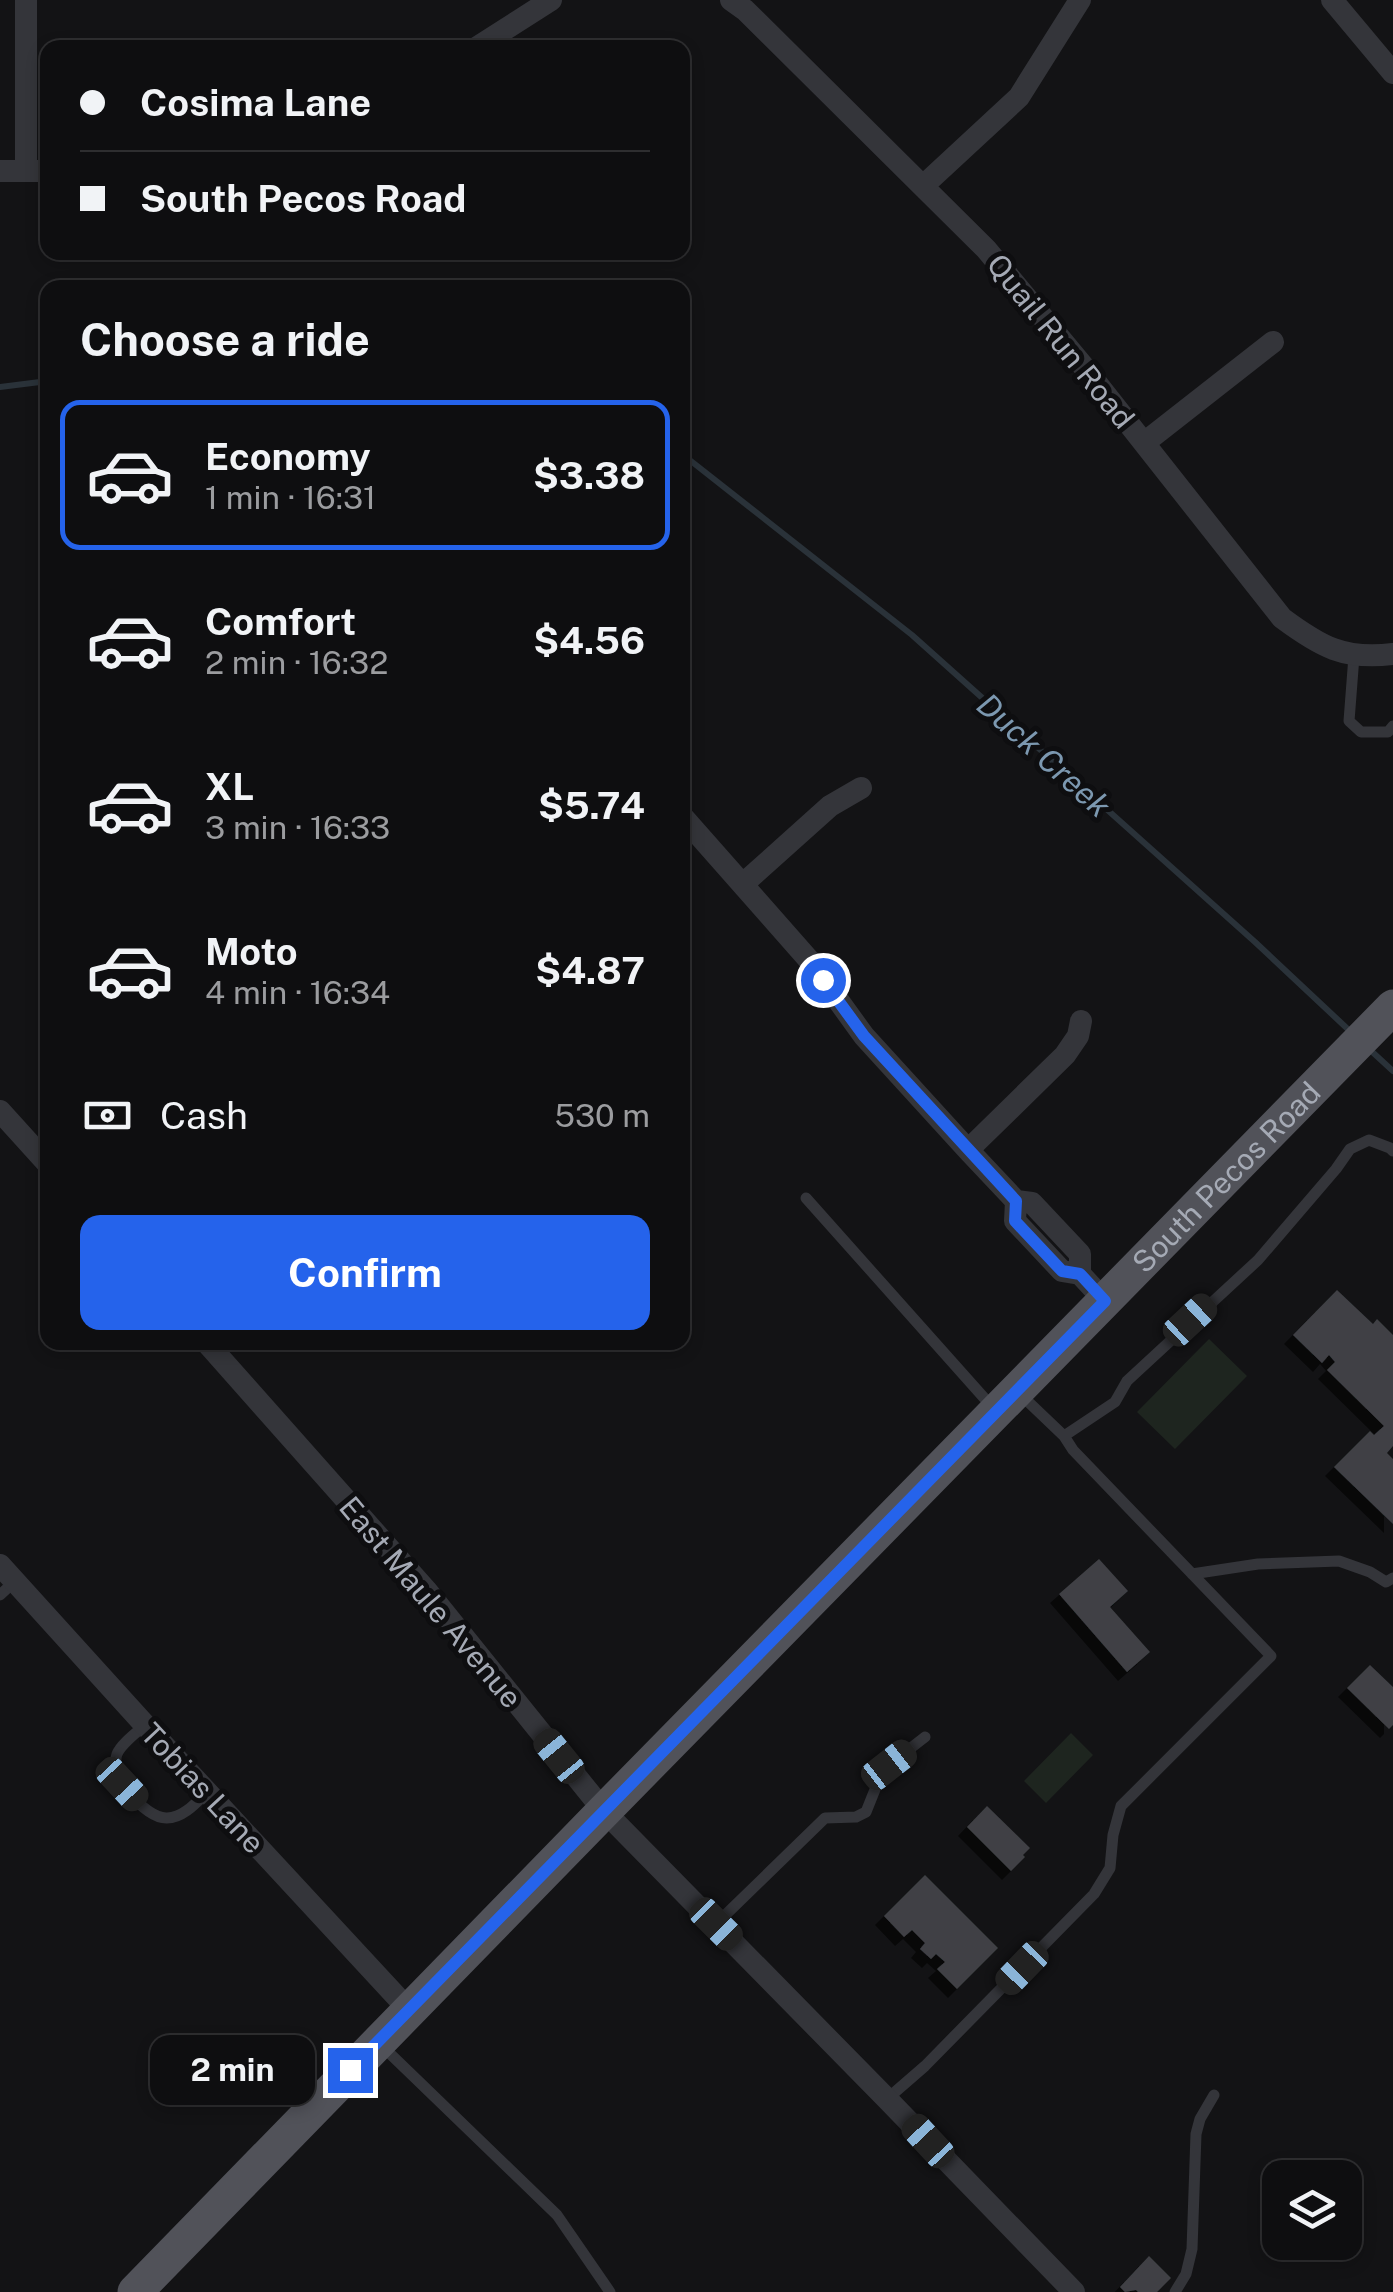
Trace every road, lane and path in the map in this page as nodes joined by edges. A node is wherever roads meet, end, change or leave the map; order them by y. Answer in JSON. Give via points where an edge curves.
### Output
{"nodes":[{"id":1,"x":26,"y":0,"type":"edge"},
{"id":2,"x":552,"y":0,"type":"edge"},
{"id":3,"x":730,"y":0,"type":"edge"},
{"id":4,"x":1080,"y":0,"type":"edge"},
{"id":5,"x":1332,"y":0,"type":"edge"},
{"id":6,"x":489,"y":40,"type":"edge"},
{"id":7,"x":1393,"y":73,"type":"edge"},
{"id":8,"x":0,"y":170,"type":"edge"},
{"id":9,"x":37,"y":170,"type":"edge"},
{"id":10,"x":923,"y":186,"type":"junction"},
{"id":11,"x":1273,"y":342,"type":"dead end"},
{"id":12,"x":1144,"y":443,"type":"junction"},
{"id":13,"x":1393,"y":654,"type":"edge"},
{"id":14,"x":1354,"y":656,"type":"junction"},
{"id":15,"x":1393,"y":726,"type":"edge"},
{"id":16,"x":861,"y":788,"type":"dead end"},
{"id":17,"x":690,"y":825,"type":"edge"},
{"id":18,"x":743,"y":884,"type":"junction"},
{"id":19,"x":1388,"y":1012,"type":"edge"},
{"id":20,"x":1081,"y":1021,"type":"dead end"},
{"id":21,"x":0,"y":1111,"type":"edge"},
{"id":22,"x":968,"y":1150,"type":"junction"},
{"id":23,"x":1393,"y":1151,"type":"edge"},
{"id":24,"x":40,"y":1155,"type":"edge"},
{"id":25,"x":806,"y":1198,"type":"dead end"},
{"id":26,"x":1016,"y":1201,"type":"junction"},
{"id":27,"x":1052,"y":1223,"type":"junction"},
{"id":28,"x":1034,"y":1240,"type":"junction"},
{"id":29,"x":1080,"y":1274,"type":"junction"},
{"id":30,"x":1105,"y":1301,"type":"junction"},
{"id":31,"x":213,"y":1350,"type":"edge"},
{"id":32,"x":1007,"y":1401,"type":"junction"},
{"id":33,"x":1064,"y":1436,"type":"junction"},
{"id":34,"x":1192,"y":1574,"type":"junction"},
{"id":35,"x":1393,"y":1578,"type":"edge"},
{"id":36,"x":5,"y":1580,"type":"edge"},
{"id":37,"x":145,"y":1725,"type":"junction"},
{"id":38,"x":925,"y":1737,"type":"dead end"},
{"id":39,"x":207,"y":1792,"type":"junction"},
{"id":40,"x":604,"y":1811,"type":"junction"},
{"id":41,"x":716,"y":1924,"type":"junction"},
{"id":42,"x":409,"y":2010,"type":"junction"},
{"id":43,"x":378,"y":2042,"type":"junction"},
{"id":44,"x":1214,"y":2095,"type":"dead end"},
{"id":45,"x":888,"y":2098,"type":"junction"},
{"id":46,"x":135,"y":2292,"type":"edge"},
{"id":47,"x":610,"y":2292,"type":"edge"},
{"id":48,"x":1074,"y":2292,"type":"edge"},
{"id":49,"x":1174,"y":2292,"type":"edge"}],
"edges":[{"from":1,"to":9,"type":"street"},
{"from":2,"to":6,"type":"street"},
{"from":3,"to":10,"type":"street","name":"Quail Run Road"},
{"from":4,"to":10,"type":"street","via":[[1019,97]]},
{"from":5,"to":7,"type":"street"},
{"from":8,"to":9,"type":"street"},
{"from":10,"to":12,"type":"street","name":"Quail Run Road","via":[[986,249]]},
{"from":11,"to":12,"type":"street"},
{"from":12,"to":14,"type":"street","name":"Quail Run Road","via":[[1282,618]]},
{"from":13,"to":14,"type":"street","name":"Quail Run Road"},
{"from":14,"to":15,"type":"lane","via":[[1349,720],[1362,732]]},
{"from":16,"to":18,"type":"street","via":[[830,806]]},
{"from":17,"to":18,"type":"street"},
{"from":18,"to":22,"type":"street","via":[[864,1036]]},
{"from":19,"to":30,"type":"main road","name":"South Pecos Road"},
{"from":20,"to":22,"type":"street","via":[[1066,1055]]},
{"from":21,"to":24,"type":"street"},
{"from":22,"to":26,"type":"street"},
{"from":23,"to":33,"type":"lane","via":[[1369,1140],[1350,1149],[1258,1260],[1127,1381],[1115,1402]]},
{"from":25,"to":32,"type":"lane"},
{"from":26,"to":27,"type":"street","via":[[1032,1203]]},
{"from":26,"to":28,"type":"street","via":[[1015,1221]]},
{"from":27,"to":28,"type":"lane"},
{"from":27,"to":29,"type":"street","via":[[1080,1254]]},
{"from":28,"to":29,"type":"street","via":[[1062,1271]]},
{"from":29,"to":30,"type":"street"},
{"from":30,"to":32,"type":"main road","name":"South Pecos Road"},
{"from":31,"to":40,"type":"street","name":"East Maule Avenue","via":[[426,1590]]},
{"from":32,"to":33,"type":"lane"},
{"from":32,"to":40,"type":"main road","name":"South Pecos Road"},
{"from":33,"to":34,"type":"lane"},
{"from":34,"to":35,"type":"lane","via":[[1339,1561],[1386,1582]]},
{"from":34,"to":45,"type":"lane","via":[[1271,1656],[1121,1806],[1110,1868],[1094,1894]]},
{"from":36,"to":37,"type":"street","name":"Tobias Lane"},
{"from":37,"to":39,"type":"street","name":"Tobias Lane"},
{"from":37,"to":39,"type":"lane","via":[[117,1752],[115,1764],[122,1784],[150,1815],[182,1814]]},
{"from":38,"to":41,"type":"lane","via":[[889,1765],[866,1812],[825,1818]]},
{"from":39,"to":42,"type":"street","name":"Tobias Lane"},
{"from":40,"to":41,"type":"street","name":"East Maule Avenue"},
{"from":40,"to":42,"type":"main road","name":"South Pecos Road"},
{"from":41,"to":45,"type":"street","name":"East Maule Avenue"},
{"from":42,"to":43,"type":"main road","name":"South Pecos Road"},
{"from":43,"to":46,"type":"main road","name":"South Pecos Road"},
{"from":43,"to":47,"type":"lane","via":[[557,2215]]},
{"from":44,"to":49,"type":"lane","via":[[1196,2134],[1192,2249]]},
{"from":45,"to":48,"type":"street","name":"East Maule Avenue"}]}
